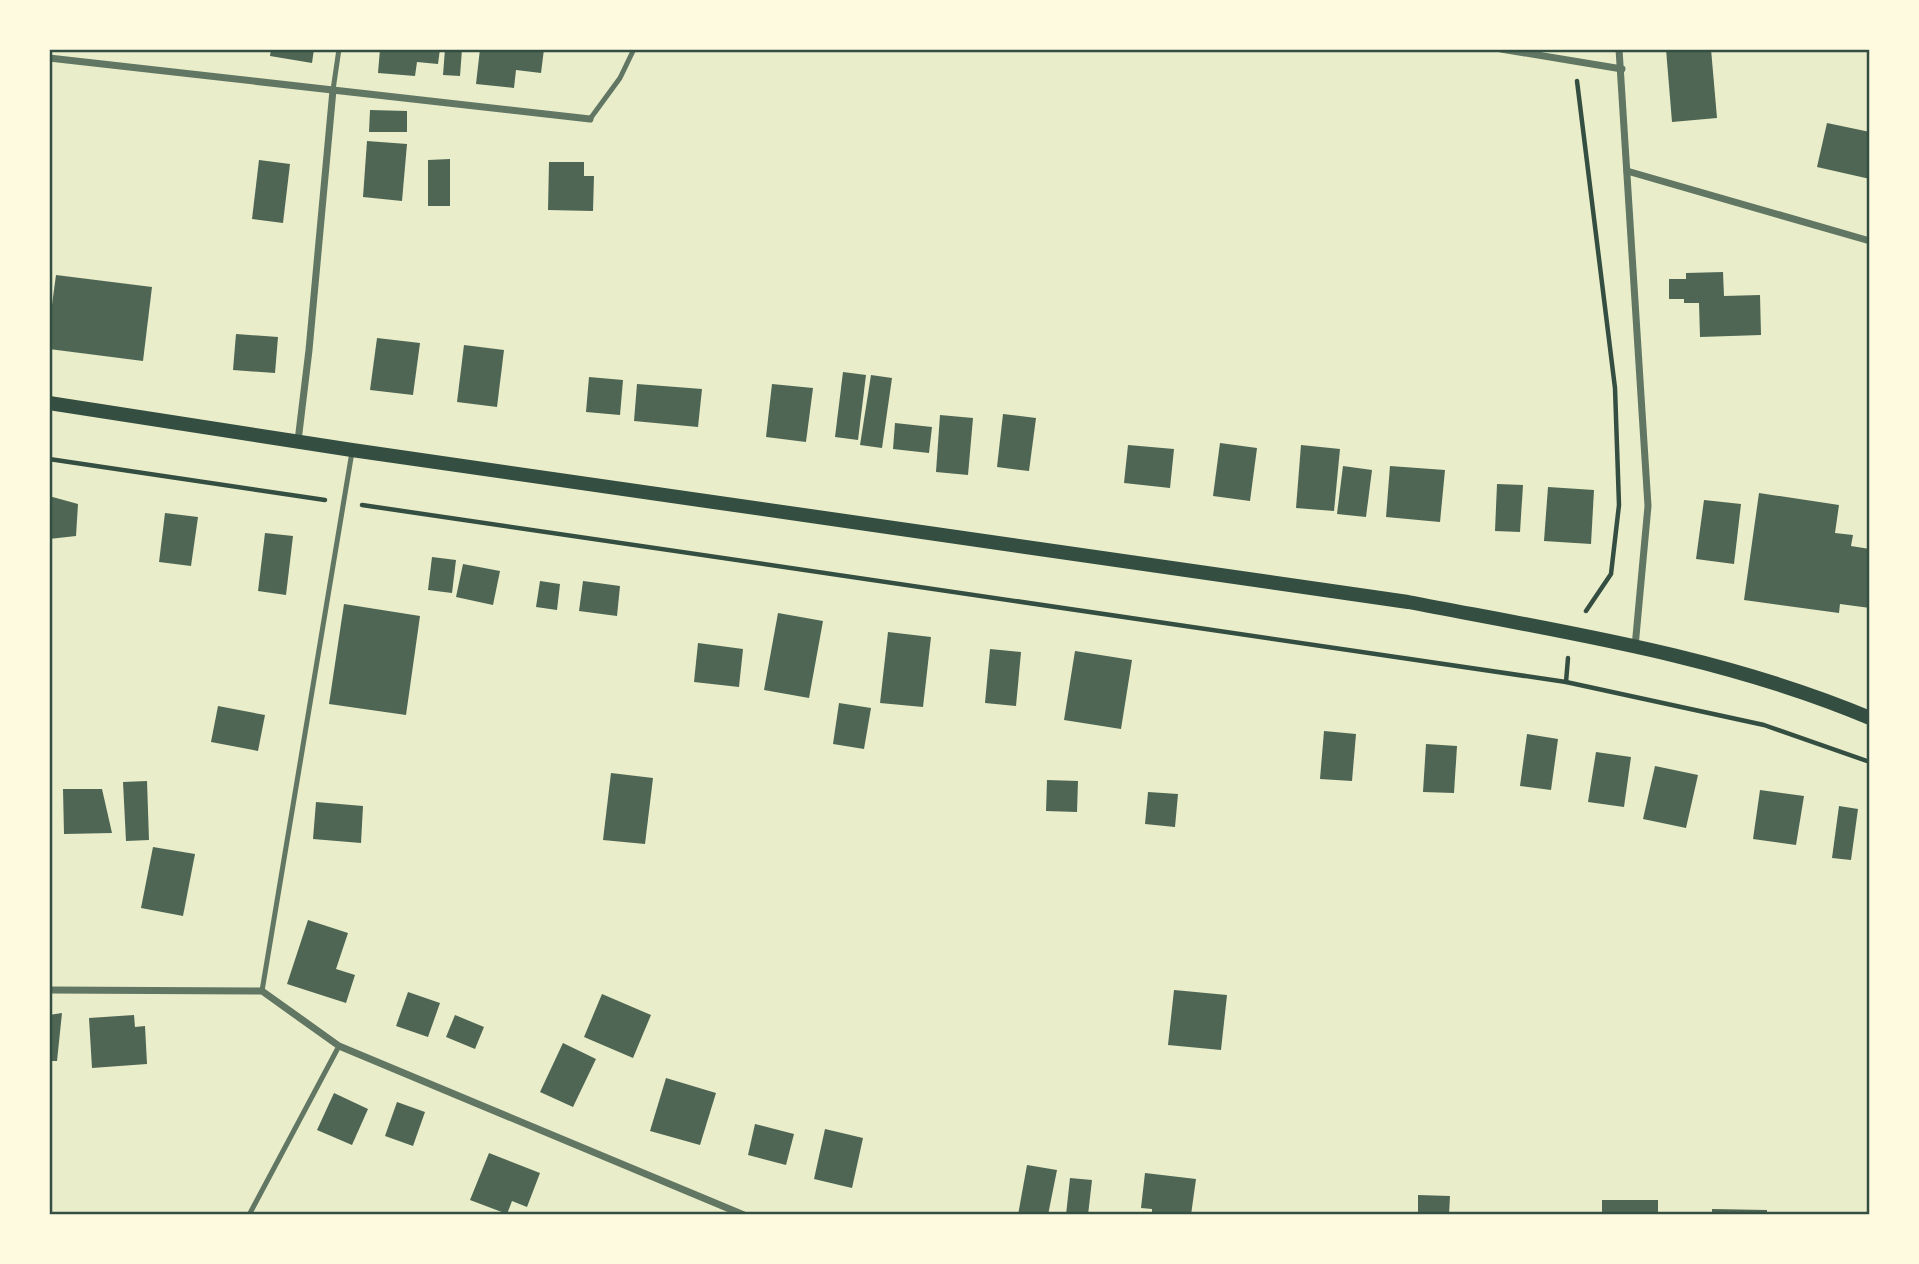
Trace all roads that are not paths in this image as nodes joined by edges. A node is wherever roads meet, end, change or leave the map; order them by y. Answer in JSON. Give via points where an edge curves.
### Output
{"nodes":[{"id":1,"x":339,"y":49,"type":"edge"},
{"id":2,"x":635,"y":49,"type":"edge"},
{"id":3,"x":1501,"y":49,"type":"edge"},
{"id":4,"x":1619,"y":49,"type":"edge"},
{"id":5,"x":49,"y":58,"type":"edge"},
{"id":6,"x":1622,"y":69,"type":"junction"},
{"id":7,"x":334,"y":90,"type":"junction"},
{"id":8,"x":590,"y":119,"type":"joint"},
{"id":9,"x":1627,"y":171,"type":"junction"},
{"id":10,"x":1870,"y":241,"type":"edge"},
{"id":11,"x":49,"y":403,"type":"edge"},
{"id":12,"x":298,"y":441,"type":"junction"},
{"id":13,"x":352,"y":450,"type":"junction"},
{"id":14,"x":1635,"y":647,"type":"junction"},
{"id":15,"x":1870,"y":718,"type":"edge"},
{"id":16,"x":49,"y":990,"type":"edge"},
{"id":17,"x":262,"y":991,"type":"junction"},
{"id":18,"x":339,"y":1046,"type":"junction"},
{"id":19,"x":249,"y":1215,"type":"edge"},
{"id":20,"x":744,"y":1215,"type":"edge"}],
"edges":[{"from":1,"to":7,"type":"lane"},
{"from":2,"to":8,"type":"lane"},
{"from":3,"to":6,"type":"street"},
{"from":4,"to":6,"type":"street"},
{"from":5,"to":7,"type":"street"},
{"from":6,"to":9,"type":"street"},
{"from":7,"to":8,"type":"street"},
{"from":7,"to":12,"type":"street"},
{"from":9,"to":10,"type":"street"},
{"from":9,"to":14,"type":"street","via":[[1648,506]]},
{"from":11,"to":12,"type":"main road"},
{"from":12,"to":13,"type":"main road"},
{"from":13,"to":14,"type":"main road","via":[[1408,602]]},
{"from":13,"to":17,"type":"lane"},
{"from":14,"to":15,"type":"main road","via":[[1732,669],[1820,696]]},
{"from":16,"to":17,"type":"street"},
{"from":17,"to":18,"type":"street"},
{"from":18,"to":19,"type":"lane"},
{"from":18,"to":20,"type":"street"}]}
